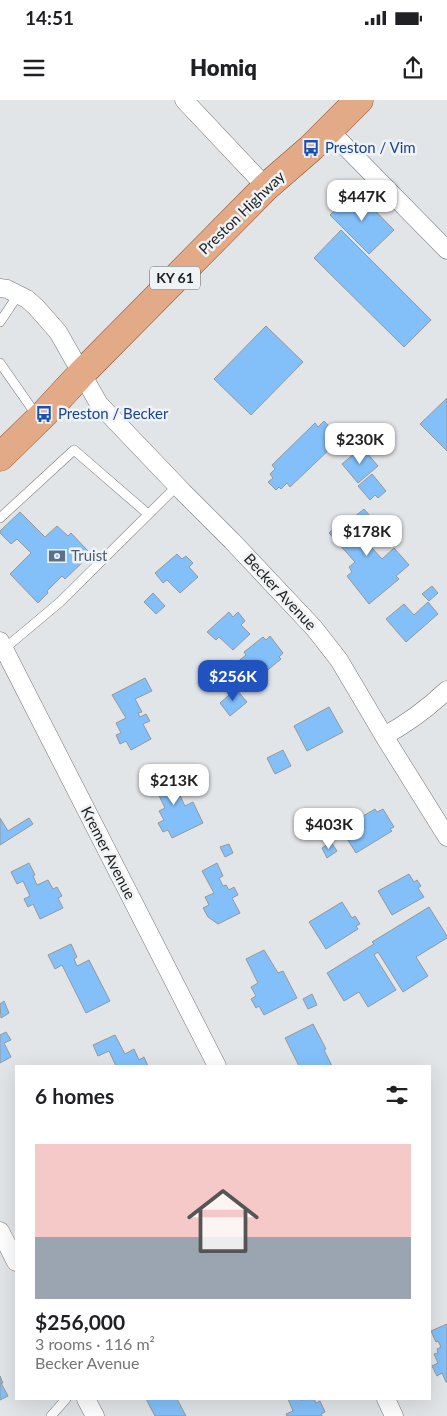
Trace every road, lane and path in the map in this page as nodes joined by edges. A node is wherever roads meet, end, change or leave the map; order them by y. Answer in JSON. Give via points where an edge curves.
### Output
{"nodes":[{"id":1,"x":184,"y":100,"type":"edge"},
{"id":2,"x":359,"y":100,"type":"edge"},
{"id":3,"x":329,"y":130,"type":"junction"},
{"id":4,"x":266,"y":187,"type":"junction"},
{"id":5,"x":447,"y":250,"type":"edge"},
{"id":6,"x":0,"y":288,"type":"edge"},
{"id":7,"x":18,"y":295,"type":"junction"},
{"id":8,"x":0,"y":322,"type":"edge"},
{"id":9,"x":0,"y":363,"type":"edge"},
{"id":10,"x":82,"y":372,"type":"junction"},
{"id":11,"x":39,"y":419,"type":"junction"},
{"id":12,"x":0,"y":457,"type":"edge"},
{"id":13,"x":176,"y":486,"type":"junction"},
{"id":14,"x":148,"y":514,"type":"junction"},
{"id":15,"x":0,"y":518,"type":"edge"},
{"id":16,"x":2,"y":645,"type":"edge"},
{"id":17,"x":447,"y":690,"type":"edge"},
{"id":18,"x":384,"y":736,"type":"junction"},
{"id":19,"x":447,"y":837,"type":"edge"},
{"id":20,"x":216,"y":1065,"type":"edge"},
{"id":21,"x":0,"y":1231,"type":"edge"},
{"id":22,"x":15,"y":1260,"type":"edge"},
{"id":23,"x":65,"y":1400,"type":"edge"},
{"id":24,"x":87,"y":1400,"type":"edge"},
{"id":25,"x":386,"y":1400,"type":"edge"},
{"id":26,"x":51,"y":1416,"type":"edge"},
{"id":27,"x":95,"y":1416,"type":"edge"},
{"id":28,"x":394,"y":1416,"type":"edge"}],
"edges":[{"from":1,"to":4,"type":"street"},
{"from":2,"to":3,"type":"main road","name":"Preston Highway","number":"KY 61"},
{"from":3,"to":4,"type":"main road","name":"Preston Highway","number":"KY 61"},
{"from":3,"to":5,"type":"street"},
{"from":4,"to":10,"type":"main road","name":"Preston Highway","number":"KY 61"},
{"from":6,"to":7,"type":"street","name":"Becker Avenue"},
{"from":7,"to":8,"type":"lane"},
{"from":7,"to":10,"type":"street","name":"Becker Avenue","via":[[36,307],[58,332]]},
{"from":9,"to":11,"type":"lane"},
{"from":10,"to":11,"type":"main road","name":"Preston Highway","number":"KY 61"},
{"from":10,"to":13,"type":"street","name":"Becker Avenue","via":[[99,404]]},
{"from":11,"to":12,"type":"main road","name":"Preston Highway","number":"KY 61"},
{"from":13,"to":14,"type":"lane"},
{"from":13,"to":18,"type":"street","name":"Becker Avenue","via":[[314,628],[339,660]]},
{"from":14,"to":15,"type":"lane","via":[[74,450]]},
{"from":14,"to":16,"type":"lane","via":[[60,602]]},
{"from":16,"to":20,"type":"street","name":"Kremer Avenue"},
{"from":17,"to":18,"type":"street","via":[[406,724]]},
{"from":18,"to":19,"type":"street","name":"Becker Avenue"},
{"from":21,"to":22,"type":"street"},
{"from":23,"to":26,"type":"lane"},
{"from":24,"to":27,"type":"street"},
{"from":25,"to":28,"type":"street"}]}
